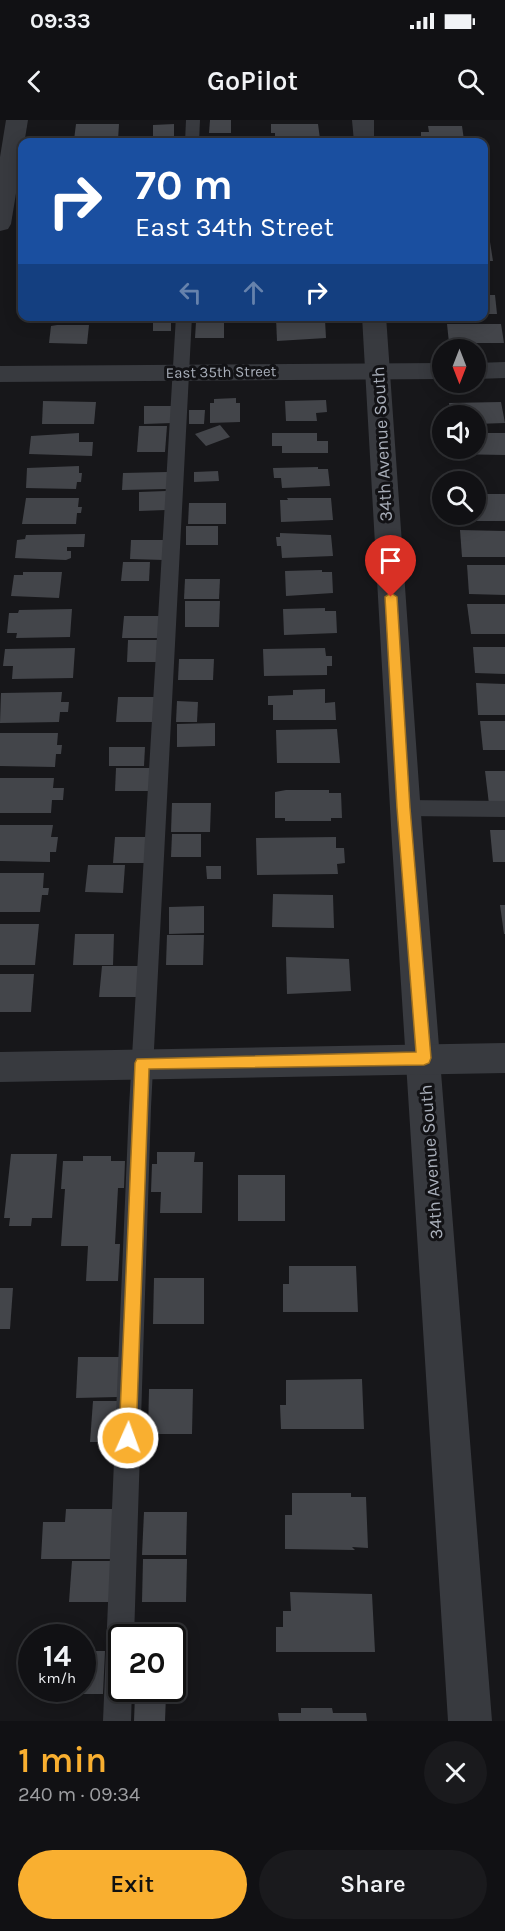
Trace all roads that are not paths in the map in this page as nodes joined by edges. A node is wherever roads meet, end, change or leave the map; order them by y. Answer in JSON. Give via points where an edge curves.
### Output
{"nodes":[{"id":1,"x":17,"y":120,"type":"edge"},
{"id":2,"x":193,"y":120,"type":"edge"},
{"id":3,"x":363,"y":120,"type":"edge"},
{"id":4,"x":192,"y":138,"type":"edge"},
{"id":5,"x":364,"y":138,"type":"edge"},
{"id":6,"x":0,"y":224,"type":"edge"},
{"id":7,"x":184,"y":321,"type":"edge"},
{"id":8,"x":374,"y":321,"type":"edge"},
{"id":9,"x":486,"y":370,"type":"edge"},
{"id":10,"x":505,"y":370,"type":"edge"},
{"id":11,"x":377,"y":371,"type":"junction"},
{"id":12,"x":432,"y":371,"type":"edge"},
{"id":13,"x":182,"y":373,"type":"junction"},
{"id":14,"x":0,"y":374,"type":"edge"},
{"id":15,"x":404,"y":808,"type":"junction"},
{"id":16,"x":505,"y":809,"type":"edge"},
{"id":17,"x":424,"y":1058,"type":"junction"},
{"id":18,"x":505,"y":1058,"type":"edge"},
{"id":19,"x":142,"y":1063,"type":"junction"},
{"id":20,"x":0,"y":1067,"type":"edge"},
{"id":21,"x":117,"y":1721,"type":"edge"},
{"id":22,"x":470,"y":1721,"type":"edge"}],
"edges":[{"from":1,"to":6,"type":"street"},
{"from":2,"to":4,"type":"lane"},
{"from":3,"to":5,"type":"street"},
{"from":7,"to":13,"type":"lane"},
{"from":8,"to":11,"type":"street","name":"34th Avenue South"},
{"from":9,"to":10,"type":"street"},
{"from":11,"to":12,"type":"street","name":"East 35th Street"},
{"from":11,"to":13,"type":"street","name":"East 35th Street"},
{"from":11,"to":15,"type":"street","name":"34th Avenue South"},
{"from":13,"to":14,"type":"street","name":"East 35th Street"},
{"from":13,"to":19,"type":"lane"},
{"from":15,"to":16,"type":"lane"},
{"from":15,"to":17,"type":"street","name":"34th Avenue South"},
{"from":17,"to":18,"type":"street"},
{"from":17,"to":19,"type":"street"},
{"from":17,"to":22,"type":"street","name":"34th Avenue South"},
{"from":19,"to":20,"type":"street"},
{"from":19,"to":21,"type":"lane"}]}
